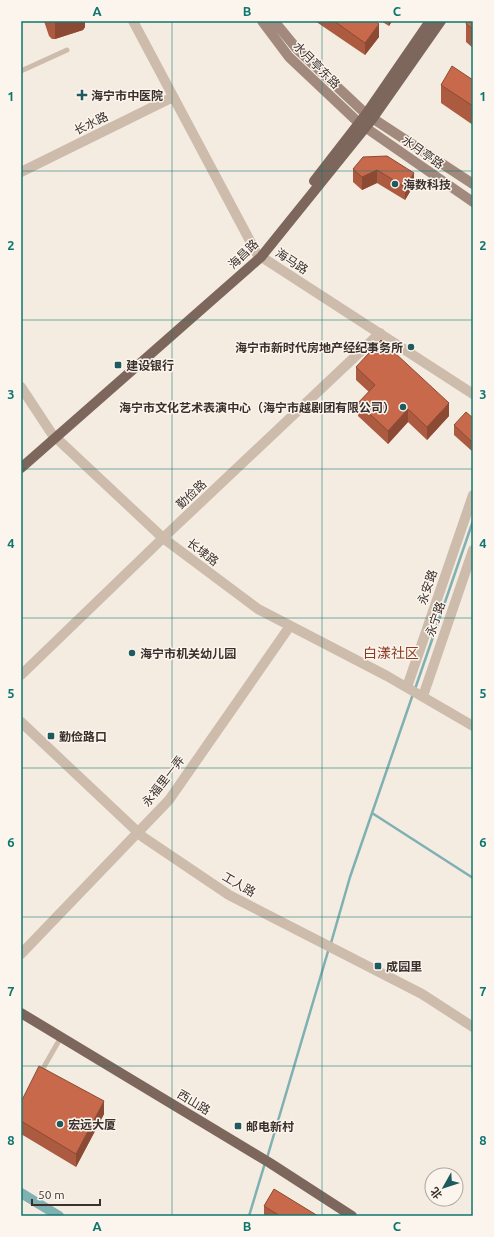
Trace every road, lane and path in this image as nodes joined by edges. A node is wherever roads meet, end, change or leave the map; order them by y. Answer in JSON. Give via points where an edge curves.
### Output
{"nodes":[{"id":1,"x":133,"y":21,"type":"edge"},
{"id":2,"x":262,"y":21,"type":"edge"},
{"id":3,"x":274,"y":21,"type":"edge"},
{"id":4,"x":430,"y":21,"type":"edge"},
{"id":5,"x":441,"y":21,"type":"edge"},
{"id":6,"x":67,"y":50,"type":"dead end"},
{"id":7,"x":21,"y":70,"type":"edge"},
{"id":8,"x":173,"y":97,"type":"junction"},
{"id":9,"x":370,"y":116,"type":"junction"},
{"id":10,"x":362,"y":125,"type":"junction"},
{"id":11,"x":21,"y":172,"type":"edge"},
{"id":12,"x":473,"y":184,"type":"edge"},
{"id":13,"x":473,"y":202,"type":"edge"},
{"id":14,"x":259,"y":256,"type":"junction"},
{"id":15,"x":380,"y":333,"type":"junction"},
{"id":16,"x":21,"y":387,"type":"edge"},
{"id":17,"x":473,"y":394,"type":"edge"},
{"id":18,"x":54,"y":436,"type":"junction"},
{"id":19,"x":21,"y":460,"type":"edge"},
{"id":20,"x":21,"y":468,"type":"edge"},
{"id":21,"x":473,"y":495,"type":"edge"},
{"id":22,"x":163,"y":538,"type":"junction"},
{"id":23,"x":473,"y":550,"type":"edge"},
{"id":24,"x":290,"y":626,"type":"junction"},
{"id":25,"x":21,"y":674,"type":"edge"},
{"id":26,"x":408,"y":688,"type":"junction"},
{"id":27,"x":422,"y":696,"type":"junction"},
{"id":28,"x":21,"y":722,"type":"edge"},
{"id":29,"x":473,"y":726,"type":"edge"},
{"id":30,"x":138,"y":832,"type":"junction"},
{"id":31,"x":21,"y":954,"type":"edge"},
{"id":32,"x":21,"y":1013,"type":"edge"},
{"id":33,"x":473,"y":1027,"type":"edge"},
{"id":34,"x":61,"y":1037,"type":"junction"},
{"id":35,"x":39,"y":1075,"type":"edge"},
{"id":36,"x":352,"y":1216,"type":"edge"}],
"edges":[{"from":1,"to":8,"type":"street","name":"海马路"},
{"from":2,"to":10,"type":"main road","name":"水月亭东路","via":[[289,57]]},
{"from":3,"to":9,"type":"main road","name":"水月亭东路","via":[[297,49]]},
{"from":4,"to":9,"type":"main road","name":"海昌路"},
{"from":5,"to":9,"type":"main road","name":"海昌路"},
{"from":6,"to":7,"type":"lane"},
{"from":8,"to":11,"type":"street","name":"长水路"},
{"from":8,"to":14,"type":"street","name":"海马路"},
{"from":9,"to":10,"type":"main road","name":"海昌路"},
{"from":9,"to":12,"type":"main road","name":"水月亭东路"},
{"from":10,"to":13,"type":"main road","name":"水月亭路"},
{"from":10,"to":14,"type":"main road","name":"海昌路"},
{"from":14,"to":15,"type":"street","name":"海马路"},
{"from":14,"to":18,"type":"main road","name":"海昌路"},
{"from":15,"to":17,"type":"street","name":"海马路"},
{"from":15,"to":22,"type":"street","name":"勤俭路"},
{"from":16,"to":18,"type":"street","name":"长埭路"},
{"from":18,"to":19,"type":"main road","name":"海昌路"},
{"from":18,"to":20,"type":"main road","name":"海昌路"},
{"from":18,"to":22,"type":"street","name":"长埭路"},
{"from":21,"to":26,"type":"street","name":"永安路"},
{"from":22,"to":24,"type":"street","name":"长埭路","via":[[258,609]]},
{"from":22,"to":25,"type":"street","name":"勤俭路"},
{"from":23,"to":27,"type":"street","name":"永宁路"},
{"from":24,"to":26,"type":"street","name":"长埭路"},
{"from":24,"to":30,"type":"street","name":"永福里一弄","via":[[169,800]]},
{"from":26,"to":27,"type":"street","name":"长埭路"},
{"from":27,"to":29,"type":"street"},
{"from":28,"to":30,"type":"street","name":"工人路"},
{"from":30,"to":31,"type":"street","name":"永福里一弄"},
{"from":30,"to":33,"type":"street","name":"工人路","via":[[229,894],[422,994]]},
{"from":32,"to":34,"type":"main road","name":"西山路"},
{"from":34,"to":35,"type":"lane"},
{"from":34,"to":36,"type":"main road","name":"西山路"}]}
